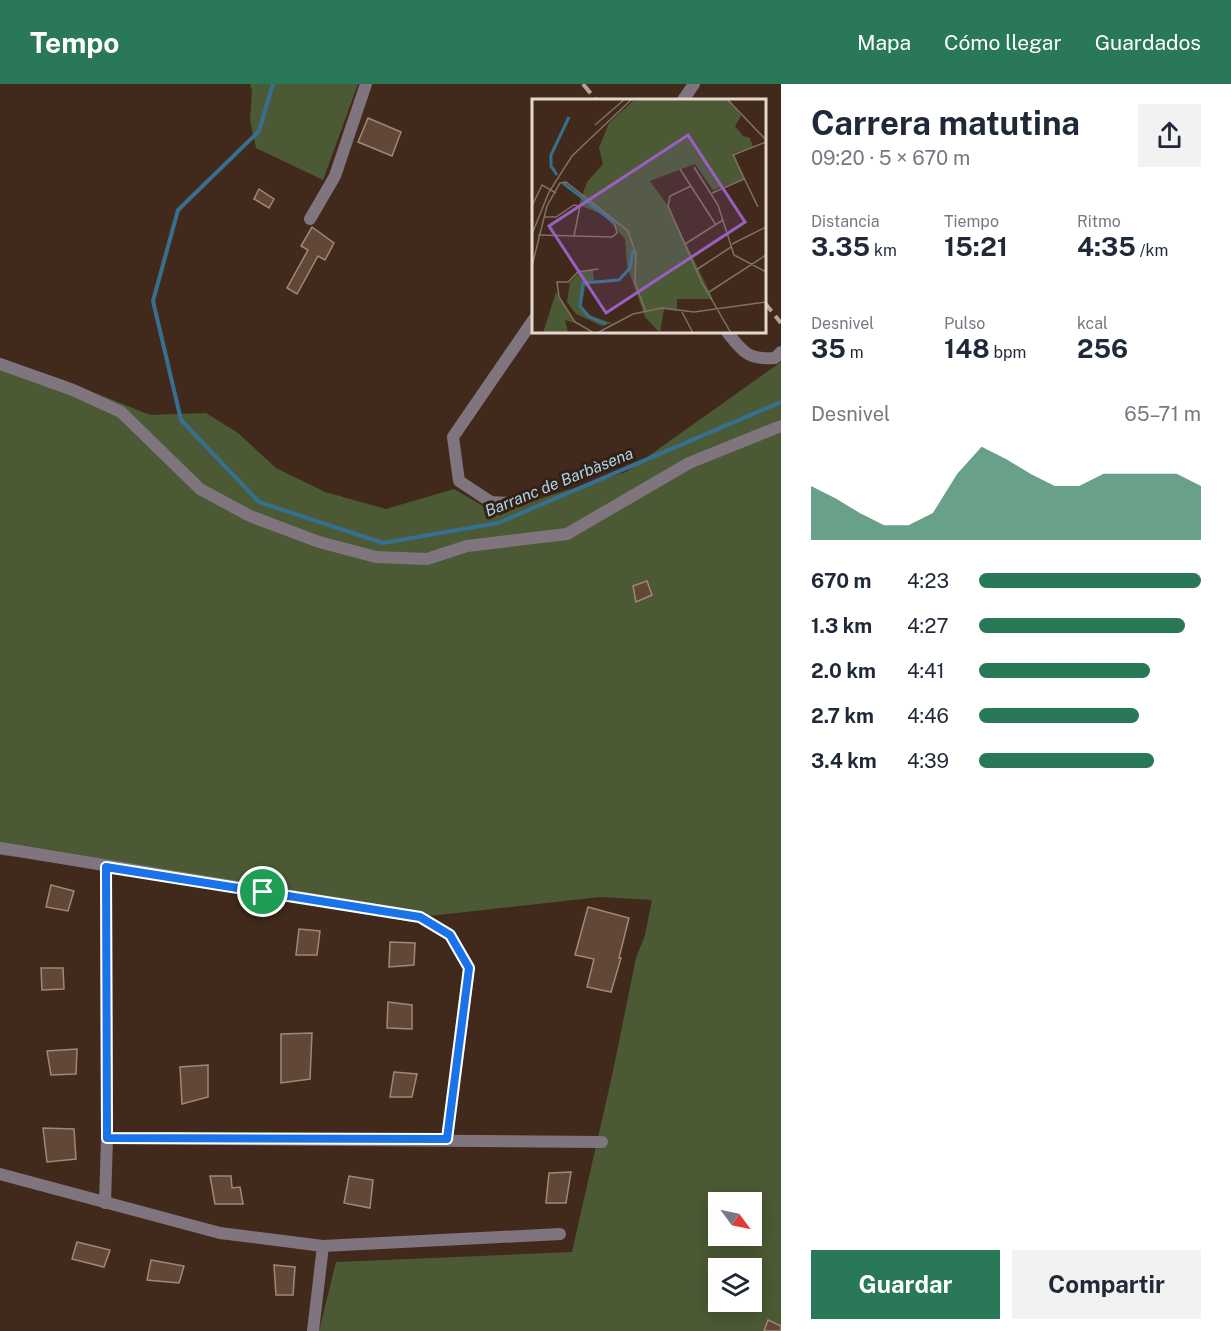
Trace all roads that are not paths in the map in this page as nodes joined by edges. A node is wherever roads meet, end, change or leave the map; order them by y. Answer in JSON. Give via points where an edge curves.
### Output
{"nodes":[{"id":1,"x":366,"y":84,"type":"edge"},
{"id":2,"x":694,"y":84,"type":"edge"},
{"id":3,"x":684,"y":99,"type":"edge"},
{"id":4,"x":310,"y":219,"type":"dead end"},
{"id":5,"x":532,"y":322,"type":"edge"},
{"id":6,"x":728,"y":333,"type":"edge"},
{"id":7,"x":781,"y":352,"type":"edge"},
{"id":8,"x":0,"y":364,"type":"edge"},
{"id":9,"x":781,"y":426,"type":"edge"},
{"id":10,"x":512,"y":503,"type":"dead end"},
{"id":11,"x":0,"y":848,"type":"edge"},
{"id":12,"x":106,"y":867,"type":"junction"},
{"id":13,"x":107,"y":1138,"type":"junction"},
{"id":14,"x":447,"y":1139,"type":"junction"},
{"id":15,"x":602,"y":1142,"type":"dead end"},
{"id":16,"x":0,"y":1174,"type":"edge"},
{"id":17,"x":105,"y":1203,"type":"junction"},
{"id":18,"x":560,"y":1234,"type":"dead end"},
{"id":19,"x":323,"y":1246,"type":"junction"},
{"id":20,"x":313,"y":1331,"type":"edge"}],
"edges":[{"from":1,"to":4,"type":"street","via":[[335,176]]},
{"from":2,"to":3,"type":"street"},
{"from":5,"to":10,"type":"street","via":[[453,438],[459,481],[491,502]]},
{"from":6,"to":7,"type":"street","via":[[756,359],[775,358]]},
{"from":8,"to":9,"type":"street","via":[[121,412],[200,489],[250,516],[318,542],[376,557],[427,559],[467,546],[567,534],[688,463]]},
{"from":11,"to":12,"type":"street"},
{"from":12,"to":13,"type":"street"},
{"from":12,"to":14,"type":"street","via":[[420,917],[450,935],[469,968]]},
{"from":13,"to":14,"type":"street"},
{"from":13,"to":17,"type":"street"},
{"from":14,"to":15,"type":"street"},
{"from":16,"to":17,"type":"street"},
{"from":17,"to":19,"type":"street","via":[[220,1233]]},
{"from":18,"to":19,"type":"street"},
{"from":19,"to":20,"type":"street"}]}
